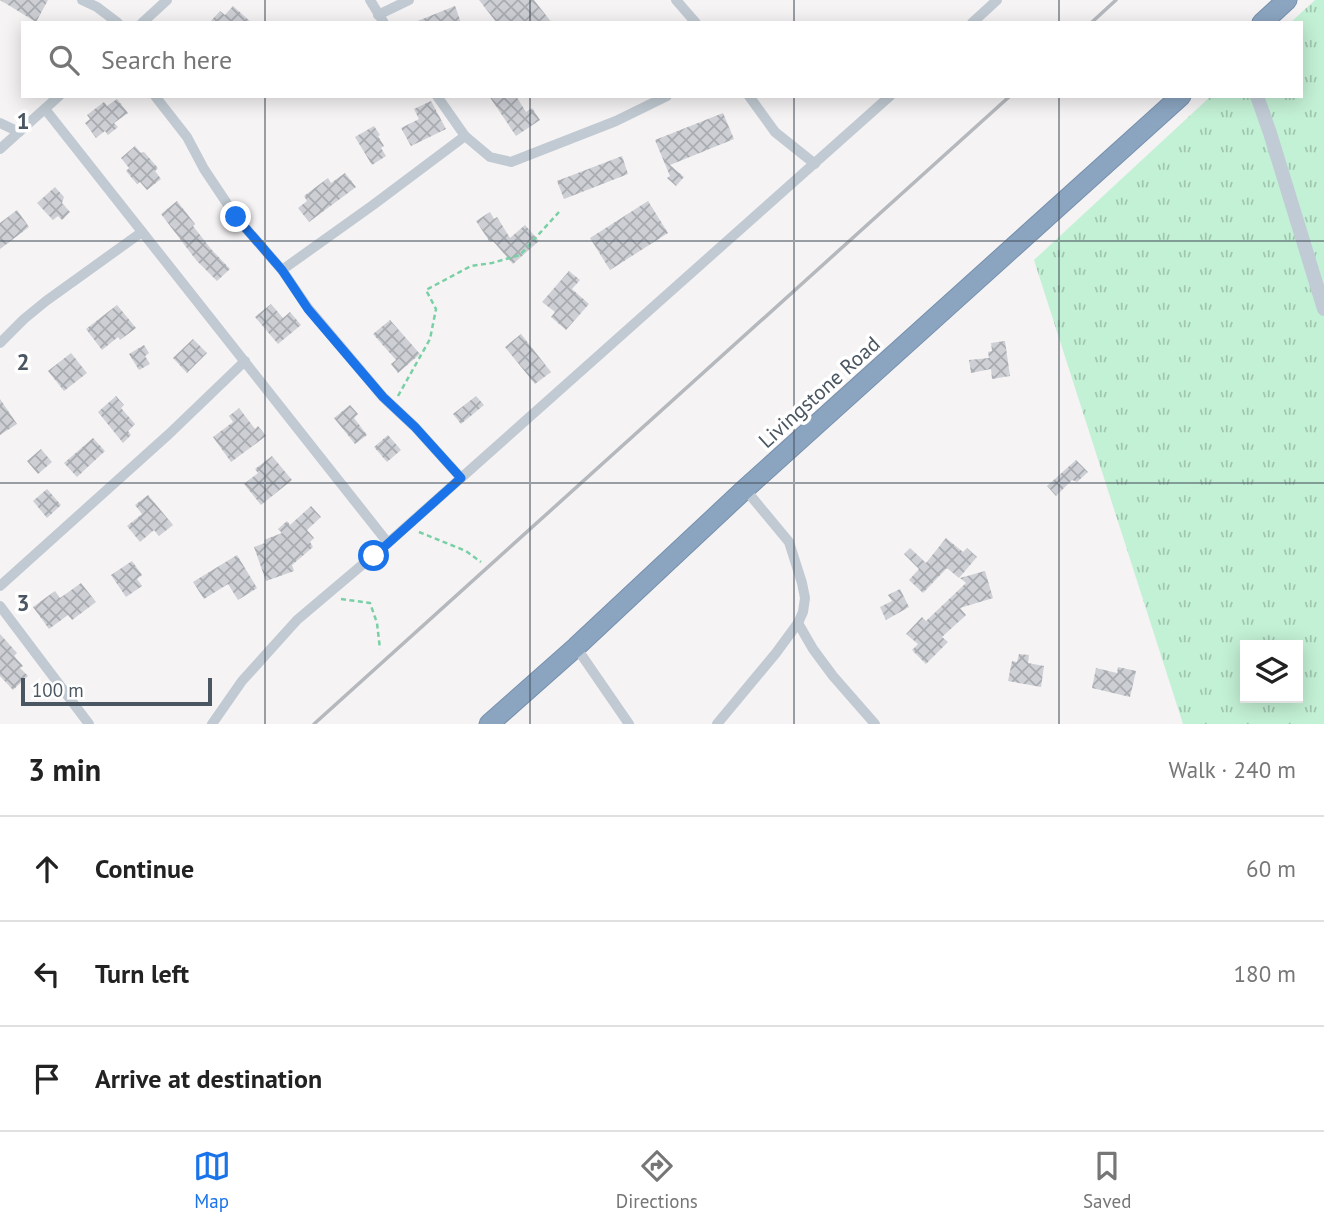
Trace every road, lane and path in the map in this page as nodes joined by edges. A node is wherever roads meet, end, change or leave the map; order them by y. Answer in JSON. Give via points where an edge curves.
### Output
{"nodes":[{"id":1,"x":82,"y":0,"type":"edge"},
{"id":2,"x":167,"y":0,"type":"edge"},
{"id":3,"x":370,"y":0,"type":"edge"},
{"id":4,"x":409,"y":0,"type":"edge"},
{"id":5,"x":676,"y":0,"type":"edge"},
{"id":6,"x":997,"y":0,"type":"edge"},
{"id":7,"x":1287,"y":0,"type":"edge"},
{"id":8,"x":381,"y":19,"type":"edge"},
{"id":9,"x":115,"y":21,"type":"edge"},
{"id":10,"x":144,"y":21,"type":"edge"},
{"id":11,"x":694,"y":21,"type":"edge"},
{"id":12,"x":974,"y":21,"type":"edge"},
{"id":13,"x":1264,"y":21,"type":"edge"},
{"id":14,"x":57,"y":98,"type":"edge"},
{"id":15,"x":157,"y":98,"type":"edge"},
{"id":16,"x":438,"y":98,"type":"edge"},
{"id":17,"x":663,"y":98,"type":"edge"},
{"id":18,"x":750,"y":98,"type":"edge"},
{"id":19,"x":888,"y":98,"type":"edge"},
{"id":20,"x":1179,"y":98,"type":"edge"},
{"id":21,"x":1258,"y":98,"type":"edge"},
{"id":22,"x":45,"y":109,"type":"junction"},
{"id":23,"x":0,"y":123,"type":"edge"},
{"id":24,"x":19,"y":132,"type":"junction"},
{"id":25,"x":465,"y":136,"type":"junction"},
{"id":26,"x":0,"y":149,"type":"edge"},
{"id":27,"x":815,"y":164,"type":"junction"},
{"id":28,"x":559,"y":212,"type":"dead end"},
{"id":29,"x":142,"y":232,"type":"junction"},
{"id":30,"x":282,"y":270,"type":"junction"},
{"id":31,"x":1324,"y":309,"type":"edge"},
{"id":32,"x":0,"y":343,"type":"edge"},
{"id":33,"x":245,"y":361,"type":"junction"},
{"id":34,"x":392,"y":406,"type":"junction"},
{"id":35,"x":461,"y":478,"type":"junction"},
{"id":36,"x":745,"y":489,"type":"junction"},
{"id":37,"x":407,"y":527,"type":"junction"},
{"id":38,"x":388,"y":543,"type":"junction"},
{"id":39,"x":481,"y":562,"type":"dead end"},
{"id":40,"x":1,"y":582,"type":"edge"},
{"id":41,"x":338,"y":598,"type":"dead end"},
{"id":42,"x":0,"y":606,"type":"edge"},
{"id":43,"x":798,"y":623,"type":"junction"},
{"id":44,"x":576,"y":646,"type":"junction"},
{"id":45,"x":380,"y":649,"type":"dead end"},
{"id":46,"x":89,"y":724,"type":"edge"},
{"id":47,"x":212,"y":724,"type":"edge"},
{"id":48,"x":489,"y":724,"type":"edge"},
{"id":49,"x":629,"y":724,"type":"edge"},
{"id":50,"x":717,"y":724,"type":"edge"},
{"id":51,"x":875,"y":724,"type":"edge"}],
"edges":[{"from":1,"to":9,"type":"street"},
{"from":2,"to":10,"type":"street"},
{"from":3,"to":8,"type":"street"},
{"from":4,"to":8,"type":"street"},
{"from":5,"to":11,"type":"street"},
{"from":6,"to":12,"type":"street"},
{"from":7,"to":13,"type":"highway"},
{"from":14,"to":22,"type":"street"},
{"from":15,"to":30,"type":"street","via":[[187,137],[236,217]]},
{"from":16,"to":25,"type":"street"},
{"from":17,"to":25,"type":"street","via":[[511,162],[490,157]]},
{"from":18,"to":27,"type":"street","via":[[775,132]]},
{"from":19,"to":27,"type":"street"},
{"from":20,"to":36,"type":"highway","name":"Livingstone Road"},
{"from":21,"to":31,"type":"main road"},
{"from":22,"to":24,"type":"street"},
{"from":22,"to":29,"type":"street"},
{"from":23,"to":24,"type":"street"},
{"from":24,"to":26,"type":"street"},
{"from":25,"to":30,"type":"street"},
{"from":27,"to":35,"type":"street"},
{"from":28,"to":34,"type":"path","via":[[520,255],[471,266],[426,290],[436,309],[430,339]]},
{"from":29,"to":32,"type":"street","via":[[46,301]]},
{"from":29,"to":33,"type":"street"},
{"from":30,"to":34,"type":"street","via":[[308,309]]},
{"from":33,"to":38,"type":"street"},
{"from":33,"to":40,"type":"street"},
{"from":34,"to":35,"type":"street"},
{"from":35,"to":37,"type":"street"},
{"from":36,"to":43,"type":"street","via":[[789,542],[805,598]]},
{"from":36,"to":44,"type":"highway","name":"Livingstone Road"},
{"from":37,"to":38,"type":"street"},
{"from":37,"to":39,"type":"path","via":[[466,551]]},
{"from":38,"to":47,"type":"street","via":[[296,620],[242,681]]},
{"from":41,"to":45,"type":"path","via":[[370,603]]},
{"from":42,"to":46,"type":"street"},
{"from":43,"to":50,"type":"street"},
{"from":43,"to":51,"type":"street","via":[[820,658]]},
{"from":44,"to":48,"type":"highway","name":"Livingstone Road"},
{"from":44,"to":49,"type":"street"}]}
